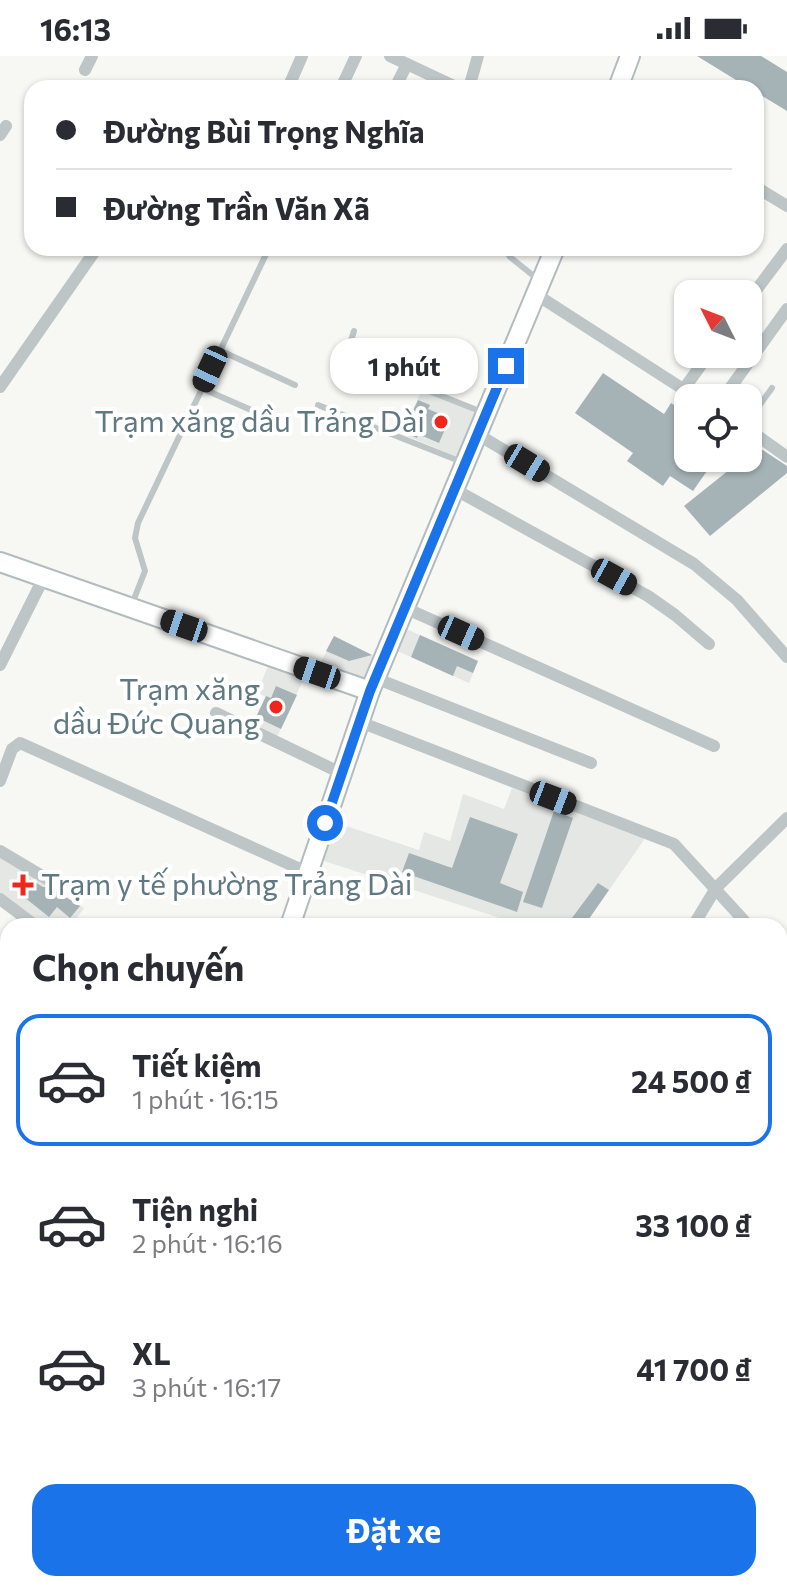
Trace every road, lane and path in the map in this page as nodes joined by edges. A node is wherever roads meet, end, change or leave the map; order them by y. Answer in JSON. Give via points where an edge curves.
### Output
{"nodes":[{"id":1,"x":92,"y":56,"type":"edge"},
{"id":2,"x":302,"y":56,"type":"edge"},
{"id":3,"x":356,"y":56,"type":"edge"},
{"id":4,"x":390,"y":56,"type":"edge"},
{"id":5,"x":478,"y":56,"type":"edge"},
{"id":6,"x":630,"y":56,"type":"edge"},
{"id":7,"x":407,"y":64,"type":"junction"},
{"id":8,"x":85,"y":70,"type":"dead end"},
{"id":9,"x":292,"y":80,"type":"edge"},
{"id":10,"x":345,"y":80,"type":"edge"},
{"id":11,"x":399,"y":80,"type":"edge"},
{"id":12,"x":441,"y":80,"type":"edge"},
{"id":13,"x":471,"y":80,"type":"edge"},
{"id":14,"x":621,"y":80,"type":"edge"},
{"id":15,"x":764,"y":192,"type":"edge"},
{"id":16,"x":787,"y":206,"type":"edge"},
{"id":17,"x":787,"y":249,"type":"edge"},
{"id":18,"x":91,"y":256,"type":"edge"},
{"id":19,"x":265,"y":256,"type":"edge"},
{"id":20,"x":509,"y":256,"type":"edge"},
{"id":21,"x":552,"y":256,"type":"edge"},
{"id":22,"x":762,"y":282,"type":"edge"},
{"id":23,"x":539,"y":289,"type":"junction"},
{"id":24,"x":787,"y":309,"type":"edge"},
{"id":25,"x":354,"y":331,"type":"dead end"},
{"id":26,"x":219,"y":350,"type":"junction"},
{"id":27,"x":674,"y":384,"type":"edge"},
{"id":28,"x":733,"y":384,"type":"edge"},
{"id":29,"x":295,"y":385,"type":"dead end"},
{"id":30,"x":0,"y":387,"type":"edge"},
{"id":31,"x":201,"y":388,"type":"junction"},
{"id":32,"x":772,"y":388,"type":"dead end"},
{"id":33,"x":762,"y":402,"type":"edge"},
{"id":34,"x":318,"y":405,"type":"dead end"},
{"id":35,"x":486,"y":414,"type":"junction"},
{"id":36,"x":274,"y":420,"type":"dead end"},
{"id":37,"x":477,"y":434,"type":"junction"},
{"id":38,"x":762,"y":439,"type":"edge"},
{"id":39,"x":786,"y":455,"type":"edge"},
{"id":40,"x":465,"y":464,"type":"junction"},
{"id":41,"x":454,"y":489,"type":"junction"},
{"id":42,"x":0,"y":562,"type":"edge"},
{"id":43,"x":45,"y":575,"type":"junction"},
{"id":44,"x":130,"y":607,"type":"junction"},
{"id":45,"x":405,"y":608,"type":"junction"},
{"id":46,"x":709,"y":644,"type":"dead end"},
{"id":47,"x":787,"y":657,"type":"edge"},
{"id":48,"x":0,"y":665,"type":"edge"},
{"id":49,"x":372,"y":684,"type":"junction"},
{"id":50,"x":216,"y":713,"type":"dead end"},
{"id":51,"x":360,"y":722,"type":"junction"},
{"id":52,"x":714,"y":746,"type":"dead end"},
{"id":53,"x":591,"y":763,"type":"dead end"},
{"id":54,"x":341,"y":773,"type":"junction"},
{"id":55,"x":0,"y":781,"type":"edge"},
{"id":56,"x":787,"y":818,"type":"edge"},
{"id":57,"x":0,"y":851,"type":"edge"},
{"id":58,"x":309,"y":873,"type":"junction"},
{"id":59,"x":47,"y":879,"type":"dead end"},
{"id":60,"x":716,"y":888,"type":"junction"},
{"id":61,"x":0,"y":899,"type":"edge"},
{"id":62,"x":25,"y":918,"type":"edge"},
{"id":63,"x":293,"y":918,"type":"edge"},
{"id":64,"x":698,"y":918,"type":"edge"},
{"id":65,"x":742,"y":918,"type":"edge"}],
"edges":[{"from":1,"to":8,"type":"street"},
{"from":2,"to":9,"type":"street"},
{"from":3,"to":10,"type":"street"},
{"from":4,"to":7,"type":"street"},
{"from":5,"to":13,"type":"street"},
{"from":6,"to":14,"type":"street"},
{"from":7,"to":11,"type":"street"},
{"from":7,"to":12,"type":"street"},
{"from":15,"to":16,"type":"street"},
{"from":17,"to":22,"type":"street"},
{"from":18,"to":30,"type":"street"},
{"from":19,"to":26,"type":"lane"},
{"from":20,"to":23,"type":"lane"},
{"from":21,"to":23,"type":"street"},
{"from":23,"to":27,"type":"street"},
{"from":23,"to":35,"type":"street"},
{"from":24,"to":28,"type":"street"},
{"from":25,"to":35,"type":"lane","via":[[351,358]]},
{"from":26,"to":29,"type":"lane"},
{"from":26,"to":31,"type":"lane"},
{"from":31,"to":36,"type":"lane"},
{"from":31,"to":44,"type":"lane","via":[[138,523],[135,538],[145,571]]},
{"from":32,"to":33,"type":"lane"},
{"from":34,"to":40,"type":"lane"},
{"from":35,"to":37,"type":"street"},
{"from":37,"to":40,"type":"street"},
{"from":37,"to":47,"type":"street","via":[[694,564],[737,600]]},
{"from":38,"to":39,"type":"street"},
{"from":40,"to":41,"type":"street"},
{"from":41,"to":45,"type":"street"},
{"from":41,"to":46,"type":"street","via":[[648,596]]},
{"from":42,"to":43,"type":"street"},
{"from":43,"to":44,"type":"street"},
{"from":43,"to":48,"type":"street"},
{"from":44,"to":49,"type":"street"},
{"from":45,"to":49,"type":"street"},
{"from":45,"to":52,"type":"street"},
{"from":49,"to":51,"type":"street"},
{"from":49,"to":53,"type":"street"},
{"from":50,"to":54,"type":"street"},
{"from":51,"to":54,"type":"street"},
{"from":51,"to":60,"type":"street","via":[[674,844]]},
{"from":54,"to":58,"type":"street"},
{"from":55,"to":58,"type":"street","via":[[12,749],[20,743]]},
{"from":56,"to":60,"type":"street"},
{"from":57,"to":59,"type":"street"},
{"from":58,"to":63,"type":"street"},
{"from":60,"to":64,"type":"street"},
{"from":60,"to":65,"type":"street"},
{"from":61,"to":62,"type":"street"}]}
